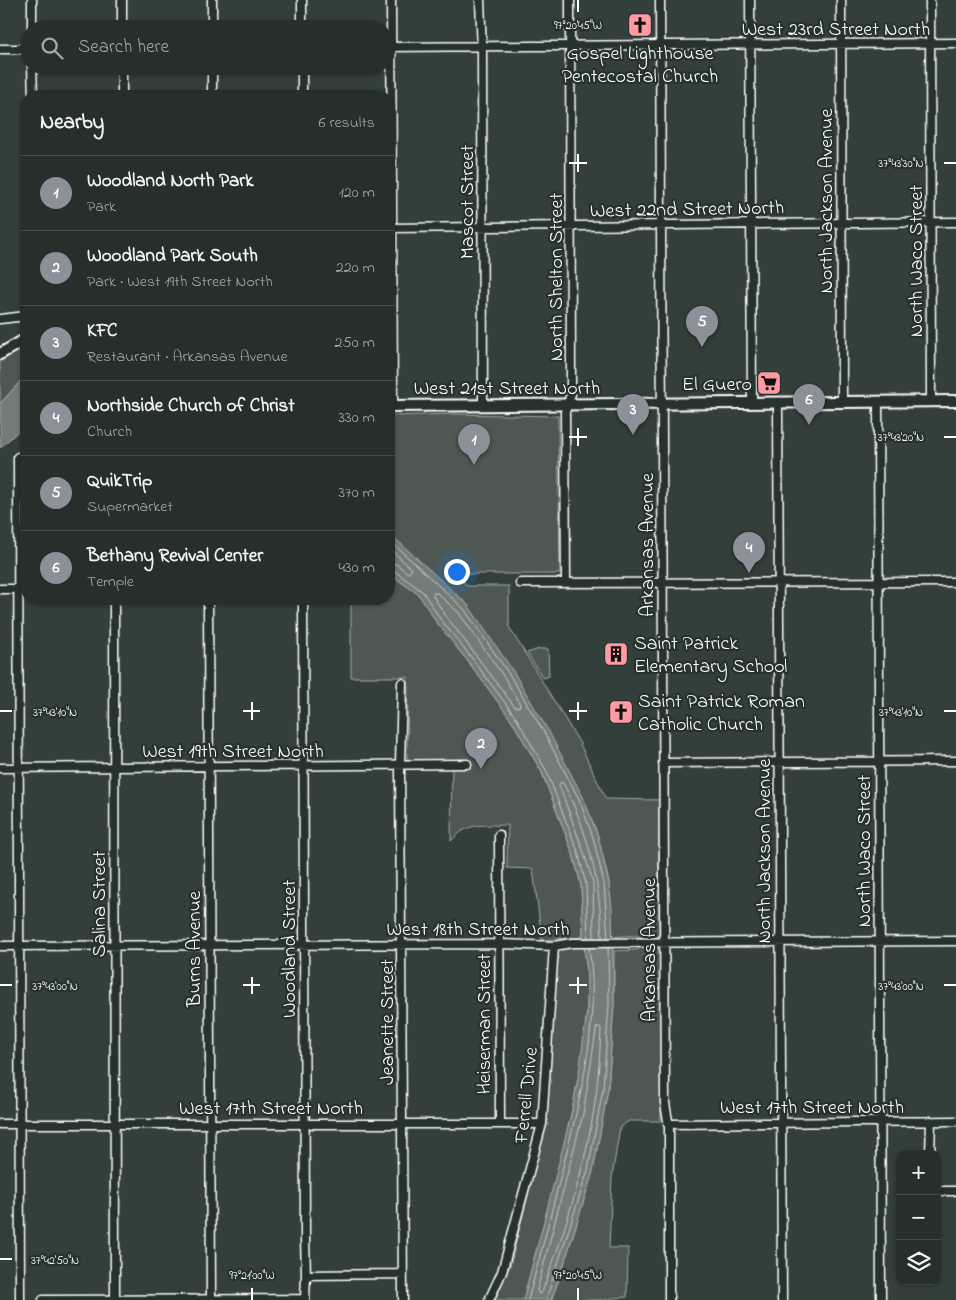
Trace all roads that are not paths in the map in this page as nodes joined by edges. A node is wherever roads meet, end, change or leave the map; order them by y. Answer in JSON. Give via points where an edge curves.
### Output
{"nodes":[{"id":1,"x":32,"y":0,"type":"edge"},
{"id":2,"x":122,"y":0,"type":"edge"},
{"id":3,"x":212,"y":0,"type":"edge"},
{"id":4,"x":302,"y":0,"type":"edge"},
{"id":5,"x":392,"y":0,"type":"edge"},
{"id":6,"x":480,"y":0,"type":"edge"},
{"id":7,"x":570,"y":0,"type":"edge"},
{"id":8,"x":660,"y":0,"type":"edge"},
{"id":9,"x":750,"y":0,"type":"edge"},
{"id":10,"x":841,"y":0,"type":"edge"},
{"id":11,"x":930,"y":0,"type":"edge"},
{"id":12,"x":32,"y":20,"type":"edge"},
{"id":13,"x":122,"y":20,"type":"edge"},
{"id":14,"x":212,"y":20,"type":"edge"},
{"id":15,"x":302,"y":20,"type":"edge"},
{"id":16,"x":391,"y":20,"type":"edge"},
{"id":17,"x":930,"y":43,"type":"junction"},
{"id":18,"x":956,"y":43,"type":"edge"},
{"id":19,"x":750,"y":44,"type":"junction"},
{"id":20,"x":841,"y":44,"type":"junction"},
{"id":21,"x":660,"y":45,"type":"junction"},
{"id":22,"x":481,"y":46,"type":"junction"},
{"id":23,"x":570,"y":46,"type":"junction"},
{"id":24,"x":395,"y":47,"type":"edge"},
{"id":25,"x":0,"y":49,"type":"edge"},
{"id":26,"x":20,"y":49,"type":"edge"},
{"id":27,"x":32,"y":75,"type":"edge"},
{"id":28,"x":122,"y":75,"type":"edge"},
{"id":29,"x":212,"y":75,"type":"edge"},
{"id":30,"x":302,"y":75,"type":"edge"},
{"id":31,"x":389,"y":75,"type":"edge"},
{"id":32,"x":33,"y":90,"type":"edge"},
{"id":33,"x":122,"y":90,"type":"edge"},
{"id":34,"x":212,"y":90,"type":"edge"},
{"id":35,"x":302,"y":90,"type":"edge"},
{"id":36,"x":389,"y":90,"type":"edge"},
{"id":37,"x":931,"y":222,"type":"junction"},
{"id":38,"x":956,"y":222,"type":"edge"},
{"id":39,"x":841,"y":223,"type":"junction"},
{"id":40,"x":661,"y":224,"type":"junction"},
{"id":41,"x":751,"y":224,"type":"junction"},
{"id":42,"x":571,"y":226,"type":"junction"},
{"id":43,"x":482,"y":227,"type":"junction"},
{"id":44,"x":395,"y":228,"type":"edge"},
{"id":45,"x":20,"y":317,"type":"edge"},
{"id":46,"x":0,"y":319,"type":"edge"},
{"id":47,"x":20,"y":342,"type":"edge"},
{"id":48,"x":0,"y":354,"type":"edge"},
{"id":49,"x":931,"y":401,"type":"junction"},
{"id":50,"x":956,"y":401,"type":"edge"},
{"id":51,"x":778,"y":402,"type":"junction"},
{"id":52,"x":842,"y":402,"type":"junction"},
{"id":53,"x":878,"y":402,"type":"junction"},
{"id":54,"x":752,"y":403,"type":"junction"},
{"id":55,"x":567,"y":404,"type":"junction"},
{"id":56,"x":662,"y":404,"type":"junction"},
{"id":57,"x":483,"y":405,"type":"junction"},
{"id":58,"x":395,"y":406,"type":"edge"},
{"id":59,"x":18,"y":456,"type":"dead end"},
{"id":60,"x":20,"y":468,"type":"edge"},
{"id":61,"x":879,"y":582,"type":"junction"},
{"id":62,"x":956,"y":582,"type":"edge"},
{"id":63,"x":520,"y":583,"type":"dead end"},
{"id":64,"x":566,"y":583,"type":"junction"},
{"id":65,"x":662,"y":583,"type":"junction"},
{"id":66,"x":779,"y":583,"type":"junction"},
{"id":67,"x":0,"y":589,"type":"edge"},
{"id":68,"x":20,"y":589,"type":"edge"},
{"id":69,"x":23,"y":605,"type":"edge"},
{"id":70,"x":114,"y":605,"type":"edge"},
{"id":71,"x":208,"y":605,"type":"edge"},
{"id":72,"x":303,"y":605,"type":"edge"},
{"id":73,"x":402,"y":683,"type":"dead end"},
{"id":74,"x":878,"y":761,"type":"junction"},
{"id":75,"x":956,"y":761,"type":"edge"},
{"id":76,"x":779,"y":762,"type":"junction"},
{"id":77,"x":663,"y":763,"type":"junction"},
{"id":78,"x":467,"y":764,"type":"dead end"},
{"id":79,"x":400,"y":765,"type":"junction"},
{"id":80,"x":208,"y":766,"type":"junction"},
{"id":81,"x":304,"y":766,"type":"junction"},
{"id":82,"x":114,"y":767,"type":"junction"},
{"id":83,"x":0,"y":768,"type":"edge"},
{"id":84,"x":20,"y":768,"type":"junction"},
{"id":85,"x":499,"y":835,"type":"dead end"},
{"id":86,"x":956,"y":941,"type":"edge"},
{"id":87,"x":780,"y":942,"type":"junction"},
{"id":88,"x":879,"y":942,"type":"junction"},
{"id":89,"x":664,"y":943,"type":"junction"},
{"id":90,"x":402,"y":944,"type":"junction"},
{"id":91,"x":499,"y":944,"type":"junction"},
{"id":92,"x":209,"y":945,"type":"junction"},
{"id":93,"x":304,"y":945,"type":"junction"},
{"id":94,"x":0,"y":946,"type":"edge"},
{"id":95,"x":20,"y":946,"type":"junction"},
{"id":96,"x":114,"y":946,"type":"junction"},
{"id":97,"x":554,"y":946,"type":"junction"},
{"id":98,"x":931,"y":1121,"type":"junction"},
{"id":99,"x":956,"y":1121,"type":"edge"},
{"id":100,"x":781,"y":1122,"type":"junction"},
{"id":101,"x":881,"y":1122,"type":"junction"},
{"id":102,"x":115,"y":1123,"type":"junction"},
{"id":103,"x":210,"y":1123,"type":"junction"},
{"id":104,"x":402,"y":1123,"type":"junction"},
{"id":105,"x":500,"y":1123,"type":"junction"},
{"id":106,"x":0,"y":1124,"type":"edge"},
{"id":107,"x":19,"y":1124,"type":"junction"},
{"id":108,"x":305,"y":1124,"type":"junction"},
{"id":109,"x":542,"y":1124,"type":"junction"},
{"id":110,"x":668,"y":1124,"type":"junction"},
{"id":111,"x":930,"y":1150,"type":"edge"},
{"id":112,"x":941,"y":1191,"type":"edge"},
{"id":113,"x":956,"y":1191,"type":"edge"},
{"id":114,"x":306,"y":1274,"type":"junction"},
{"id":115,"x":403,"y":1274,"type":"junction"},
{"id":116,"x":305,"y":1299,"type":"edge"},
{"id":117,"x":20,"y":1300,"type":"edge"},
{"id":118,"x":43,"y":1300,"type":"edge"},
{"id":119,"x":115,"y":1300,"type":"edge"},
{"id":120,"x":210,"y":1300,"type":"edge"},
{"id":121,"x":403,"y":1300,"type":"edge"},
{"id":122,"x":489,"y":1300,"type":"edge"},
{"id":123,"x":669,"y":1300,"type":"edge"},
{"id":124,"x":782,"y":1300,"type":"edge"},
{"id":125,"x":881,"y":1300,"type":"edge"}],
"edges":[{"from":1,"to":12,"type":"street"},
{"from":2,"to":13,"type":"street"},
{"from":3,"to":14,"type":"street"},
{"from":4,"to":15,"type":"street"},
{"from":5,"to":16,"type":"street"},
{"from":6,"to":22,"type":"street","name":"Mascot Street"},
{"from":7,"to":23,"type":"street","name":"North Shelton Street"},
{"from":8,"to":21,"type":"street","name":"Arkansas Avenue"},
{"from":9,"to":19,"type":"street"},
{"from":10,"to":20,"type":"street","name":"North Jackson Avenue"},
{"from":11,"to":17,"type":"street","name":"North Waco Street"},
{"from":17,"to":18,"type":"street","name":"West 23rd Street North"},
{"from":17,"to":20,"type":"street","name":"West 23rd Street North"},
{"from":17,"to":37,"type":"street","name":"North Waco Street"},
{"from":19,"to":20,"type":"street","name":"West 23rd Street North"},
{"from":19,"to":21,"type":"street","name":"West 23rd Street North"},
{"from":19,"to":41,"type":"street"},
{"from":20,"to":39,"type":"street","name":"North Jackson Avenue"},
{"from":21,"to":23,"type":"street","name":"West 23rd Street North"},
{"from":21,"to":40,"type":"street","name":"Arkansas Avenue"},
{"from":22,"to":23,"type":"street","name":"West 23rd Street North"},
{"from":22,"to":24,"type":"street","name":"West 23rd Street North"},
{"from":22,"to":43,"type":"street","name":"Mascot Street"},
{"from":23,"to":42,"type":"street","name":"North Shelton Street"},
{"from":25,"to":26,"type":"street"},
{"from":27,"to":32,"type":"street"},
{"from":28,"to":33,"type":"street"},
{"from":29,"to":34,"type":"street"},
{"from":30,"to":35,"type":"street"},
{"from":31,"to":36,"type":"street"},
{"from":37,"to":38,"type":"street","name":"West 22nd Street North"},
{"from":37,"to":39,"type":"street","name":"West 22nd Street North"},
{"from":37,"to":49,"type":"street","name":"North Waco Street"},
{"from":39,"to":41,"type":"street","name":"West 22nd Street North"},
{"from":39,"to":52,"type":"street","name":"North Jackson Avenue"},
{"from":40,"to":41,"type":"street","name":"West 22nd Street North"},
{"from":40,"to":42,"type":"street","name":"West 22nd Street North"},
{"from":40,"to":56,"type":"street","name":"Arkansas Avenue"},
{"from":41,"to":54,"type":"street"},
{"from":42,"to":43,"type":"street","name":"West 22nd Street North"},
{"from":42,"to":55,"type":"street","name":"North Shelton Street","via":[[571,394]]},
{"from":43,"to":44,"type":"street","name":"West 22nd Street North"},
{"from":43,"to":57,"type":"street","name":"Mascot Street"},
{"from":45,"to":46,"type":"street"},
{"from":47,"to":48,"type":"main road"},
{"from":49,"to":50,"type":"main road","name":"West 21st Street North"},
{"from":49,"to":53,"type":"main road","name":"West 21st Street North"},
{"from":51,"to":52,"type":"main road","name":"West 21st Street North"},
{"from":51,"to":54,"type":"main road","name":"West 21st Street North"},
{"from":51,"to":66,"type":"street","name":"North Jackson Avenue"},
{"from":52,"to":53,"type":"main road","name":"West 21st Street North"},
{"from":53,"to":61,"type":"street","name":"North Waco Street"},
{"from":54,"to":56,"type":"main road","name":"West 21st Street North"},
{"from":55,"to":56,"type":"main road","name":"West 21st Street North"},
{"from":55,"to":57,"type":"main road","name":"West 21st Street North"},
{"from":55,"to":64,"type":"street","name":"North Shelton Street"},
{"from":56,"to":65,"type":"street","name":"Arkansas Avenue"},
{"from":57,"to":58,"type":"main road","name":"West 21st Street North"},
{"from":59,"to":60,"type":"street"},
{"from":61,"to":62,"type":"street"},
{"from":61,"to":66,"type":"street"},
{"from":61,"to":74,"type":"street","name":"North Waco Street"},
{"from":63,"to":64,"type":"street"},
{"from":64,"to":65,"type":"street"},
{"from":65,"to":66,"type":"street"},
{"from":65,"to":77,"type":"street","name":"Arkansas Avenue"},
{"from":66,"to":76,"type":"street","name":"North Jackson Avenue"},
{"from":67,"to":68,"type":"street"},
{"from":69,"to":84,"type":"street"},
{"from":70,"to":82,"type":"street","name":"Salina Street"},
{"from":71,"to":80,"type":"street","name":"Burns Avenue"},
{"from":72,"to":81,"type":"street","name":"Woodland Street"},
{"from":73,"to":79,"type":"street","name":"Jeanette Street"},
{"from":74,"to":75,"type":"street"},
{"from":74,"to":76,"type":"street"},
{"from":74,"to":88,"type":"street","name":"North Waco Street"},
{"from":76,"to":77,"type":"street"},
{"from":76,"to":87,"type":"street","name":"North Jackson Avenue"},
{"from":77,"to":89,"type":"street","name":"Arkansas Avenue"},
{"from":78,"to":79,"type":"street","name":"West 19th Street North"},
{"from":79,"to":81,"type":"street","name":"West 19th Street North"},
{"from":79,"to":90,"type":"street","name":"Jeanette Street"},
{"from":80,"to":81,"type":"street","name":"West 19th Street North"},
{"from":80,"to":82,"type":"street","name":"West 19th Street North"},
{"from":80,"to":92,"type":"street","name":"Burns Avenue"},
{"from":81,"to":93,"type":"street","name":"Woodland Street"},
{"from":82,"to":84,"type":"street","name":"West 19th Street North"},
{"from":82,"to":96,"type":"street","name":"Salina Street"},
{"from":83,"to":84,"type":"street","name":"West 19th Street North"},
{"from":84,"to":95,"type":"street"},
{"from":85,"to":91,"type":"street","name":"Heiserman Street"},
{"from":86,"to":88,"type":"street","name":"West 18th Street North"},
{"from":87,"to":88,"type":"street","name":"West 18th Street North"},
{"from":87,"to":89,"type":"street","name":"West 18th Street North"},
{"from":87,"to":100,"type":"street","name":"North Jackson Avenue"},
{"from":88,"to":101,"type":"street","name":"North Waco Street"},
{"from":89,"to":97,"type":"street","name":"West 18th Street North","via":[[572,943]]},
{"from":89,"to":110,"type":"street","name":"Arkansas Avenue","via":[[665,1103]]},
{"from":90,"to":91,"type":"street","name":"West 18th Street North"},
{"from":90,"to":93,"type":"street","name":"West 18th Street North"},
{"from":90,"to":104,"type":"street","name":"Jeanette Street"},
{"from":91,"to":97,"type":"street","name":"West 18th Street North"},
{"from":91,"to":105,"type":"street","name":"Heiserman Street"},
{"from":92,"to":93,"type":"street","name":"West 18th Street North"},
{"from":92,"to":96,"type":"street","name":"West 18th Street North"},
{"from":92,"to":103,"type":"street","name":"Burns Avenue"},
{"from":93,"to":108,"type":"street","name":"Woodland Street"},
{"from":94,"to":95,"type":"street","name":"West 18th Street North"},
{"from":95,"to":96,"type":"street","name":"West 18th Street North"},
{"from":95,"to":107,"type":"street"},
{"from":96,"to":102,"type":"street","name":"Salina Street"},
{"from":97,"to":109,"type":"street","name":"Ferrell Drive"},
{"from":98,"to":99,"type":"street","name":"West 17th Street North"},
{"from":98,"to":101,"type":"street","name":"West 17th Street North"},
{"from":98,"to":111,"type":"street"},
{"from":100,"to":101,"type":"street","name":"West 17th Street North"},
{"from":100,"to":110,"type":"street","name":"West 17th Street North"},
{"from":100,"to":124,"type":"street","name":"North Jackson Avenue"},
{"from":101,"to":125,"type":"street","name":"North Waco Street"},
{"from":102,"to":103,"type":"street","name":"West 17th Street North"},
{"from":102,"to":107,"type":"street","name":"West 17th Street North"},
{"from":102,"to":119,"type":"street","name":"Salina Street"},
{"from":103,"to":108,"type":"street","name":"West 17th Street North"},
{"from":103,"to":120,"type":"street","name":"Burns Avenue"},
{"from":104,"to":105,"type":"street","name":"West 17th Street North"},
{"from":104,"to":108,"type":"street","name":"West 17th Street North"},
{"from":104,"to":115,"type":"street","name":"Jeanette Street"},
{"from":105,"to":109,"type":"street","name":"West 17th Street North"},
{"from":106,"to":107,"type":"street","name":"West 17th Street North"},
{"from":107,"to":117,"type":"street"},
{"from":108,"to":114,"type":"street","name":"Woodland Street"},
{"from":109,"to":122,"type":"street","name":"Ferrell Drive","via":[[502,1272]]},
{"from":110,"to":123,"type":"street","name":"Arkansas Avenue"},
{"from":112,"to":113,"type":"street"},
{"from":114,"to":115,"type":"street"},
{"from":114,"to":116,"type":"street","name":"Woodland Street"},
{"from":115,"to":121,"type":"street","name":"Jeanette Street"},
{"from":116,"to":120,"type":"street"},
{"from":118,"to":119,"type":"street"},
{"from":119,"to":120,"type":"street"}]}
